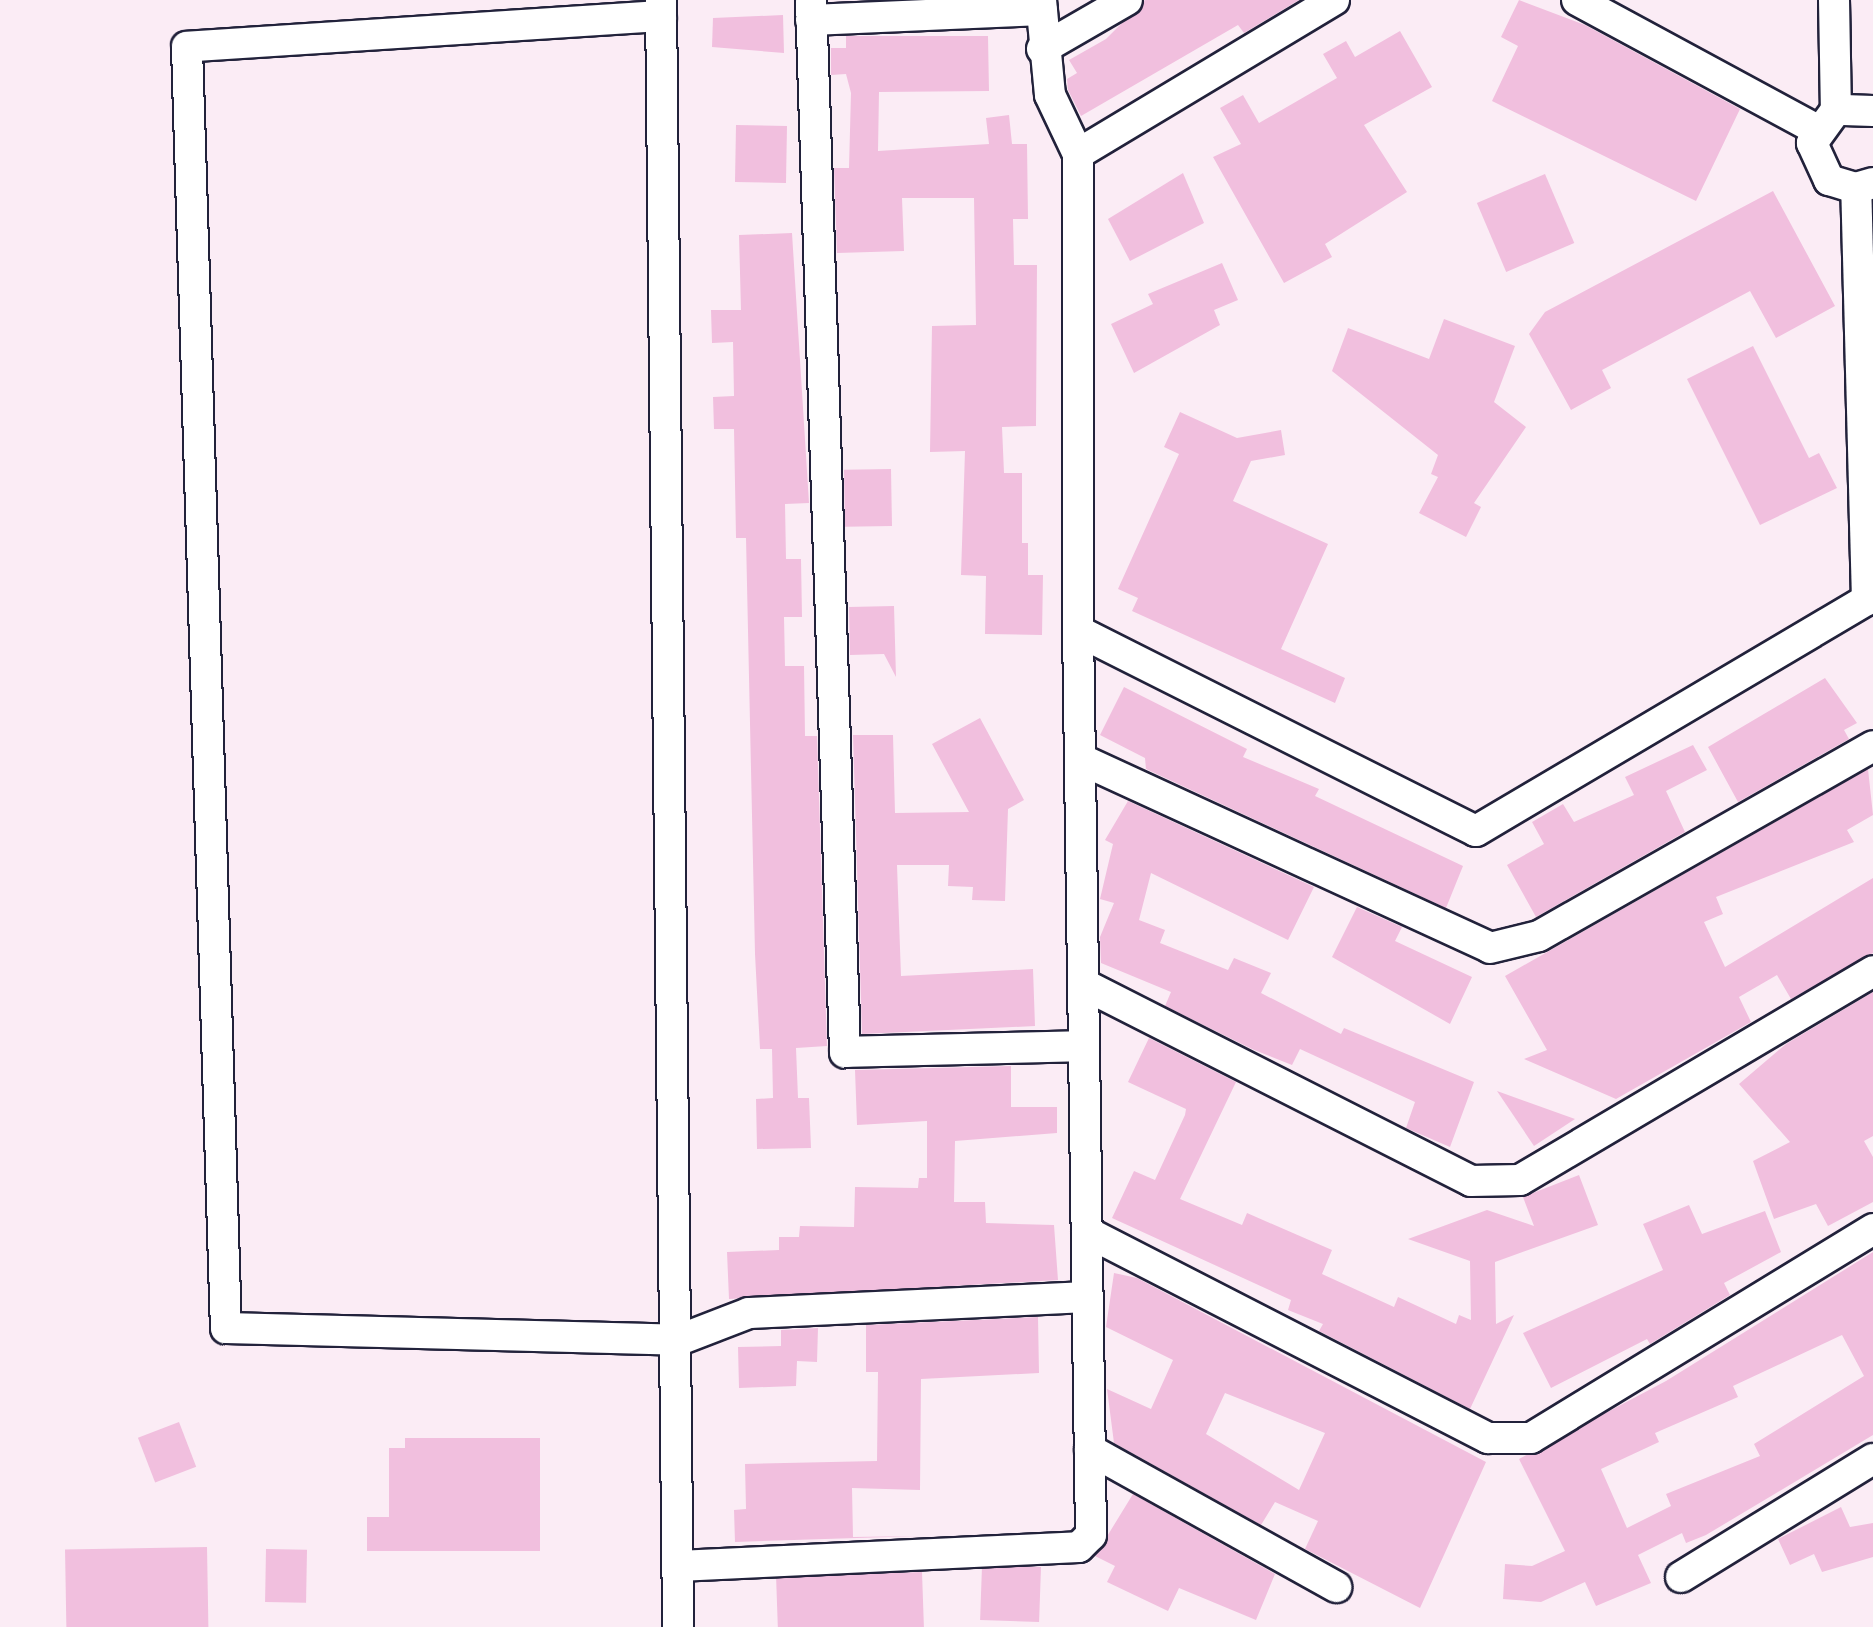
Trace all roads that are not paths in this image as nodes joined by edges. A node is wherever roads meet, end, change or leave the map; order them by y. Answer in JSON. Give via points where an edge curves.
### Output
{"nodes":[{"id":1,"x":1127,"y":0,"type":"edge"},
{"id":2,"x":1334,"y":0,"type":"edge"},
{"id":3,"x":1577,"y":0,"type":"edge"},
{"id":4,"x":1834,"y":0,"type":"edge"},
{"id":5,"x":1042,"y":5,"type":"edge"},
{"id":6,"x":661,"y":8,"type":"edge"},
{"id":7,"x":811,"y":10,"type":"edge"},
{"id":8,"x":1042,"y":49,"type":"junction"},
{"id":9,"x":1873,"y":111,"type":"edge"},
{"id":10,"x":1826,"y":119,"type":"junction"},
{"id":11,"x":1078,"y":154,"type":"junction"},
{"id":12,"x":1865,"y":185,"type":"edge"},
{"id":13,"x":1871,"y":601,"type":"edge"},
{"id":14,"x":1078,"y":631,"type":"junction"},
{"id":15,"x":1873,"y":746,"type":"edge"},
{"id":16,"x":1080,"y":759,"type":"junction"},
{"id":17,"x":1873,"y":971,"type":"edge"},
{"id":18,"x":1083,"y":984,"type":"junction"},
{"id":19,"x":1084,"y":1046,"type":"junction"},
{"id":20,"x":1873,"y":1229,"type":"edge"},
{"id":21,"x":1087,"y":1232,"type":"junction"},
{"id":22,"x":1088,"y":1297,"type":"junction"},
{"id":23,"x":679,"y":1340,"type":"junction"},
{"id":24,"x":1090,"y":1450,"type":"junction"},
{"id":25,"x":1873,"y":1459,"type":"edge"},
{"id":26,"x":678,"y":1566,"type":"junction"},
{"id":27,"x":1681,"y":1577,"type":"dead end"},
{"id":28,"x":1336,"y":1587,"type":"dead end"},
{"id":29,"x":678,"y":1627,"type":"edge"}],
"edges":[{"from":1,"to":8,"type":"street"},
{"from":2,"to":11,"type":"street"},
{"from":3,"to":10,"type":"street"},
{"from":4,"to":10,"type":"street"},
{"from":5,"to":7,"type":"street"},
{"from":5,"to":8,"type":"street"},
{"from":6,"to":23,"type":"street"},
{"from":6,"to":23,"type":"street","via":[[187,47],[226,1328]]},
{"from":7,"to":19,"type":"street","via":[[845,1052]]},
{"from":8,"to":11,"type":"street","via":[[1050,95]]},
{"from":9,"to":10,"type":"street"},
{"from":10,"to":12,"type":"street","via":[[1819,170]]},
{"from":11,"to":14,"type":"street"},
{"from":12,"to":13,"type":"street"},
{"from":13,"to":14,"type":"street","via":[[1476,831]]},
{"from":14,"to":16,"type":"street"},
{"from":15,"to":16,"type":"street","via":[[1539,936],[1490,948]]},
{"from":16,"to":18,"type":"street"},
{"from":17,"to":18,"type":"street","via":[[1520,1180],[1471,1181]]},
{"from":18,"to":19,"type":"street"},
{"from":19,"to":21,"type":"street"},
{"from":20,"to":21,"type":"street","via":[[1531,1438],[1488,1438]]},
{"from":21,"to":22,"type":"street"},
{"from":22,"to":23,"type":"street","via":[[749,1313]]},
{"from":22,"to":24,"type":"street"},
{"from":23,"to":26,"type":"street"},
{"from":24,"to":26,"type":"street","via":[[1091,1535],[1079,1547]]},
{"from":24,"to":28,"type":"street"},
{"from":25,"to":27,"type":"street"},
{"from":26,"to":29,"type":"street"}]}
